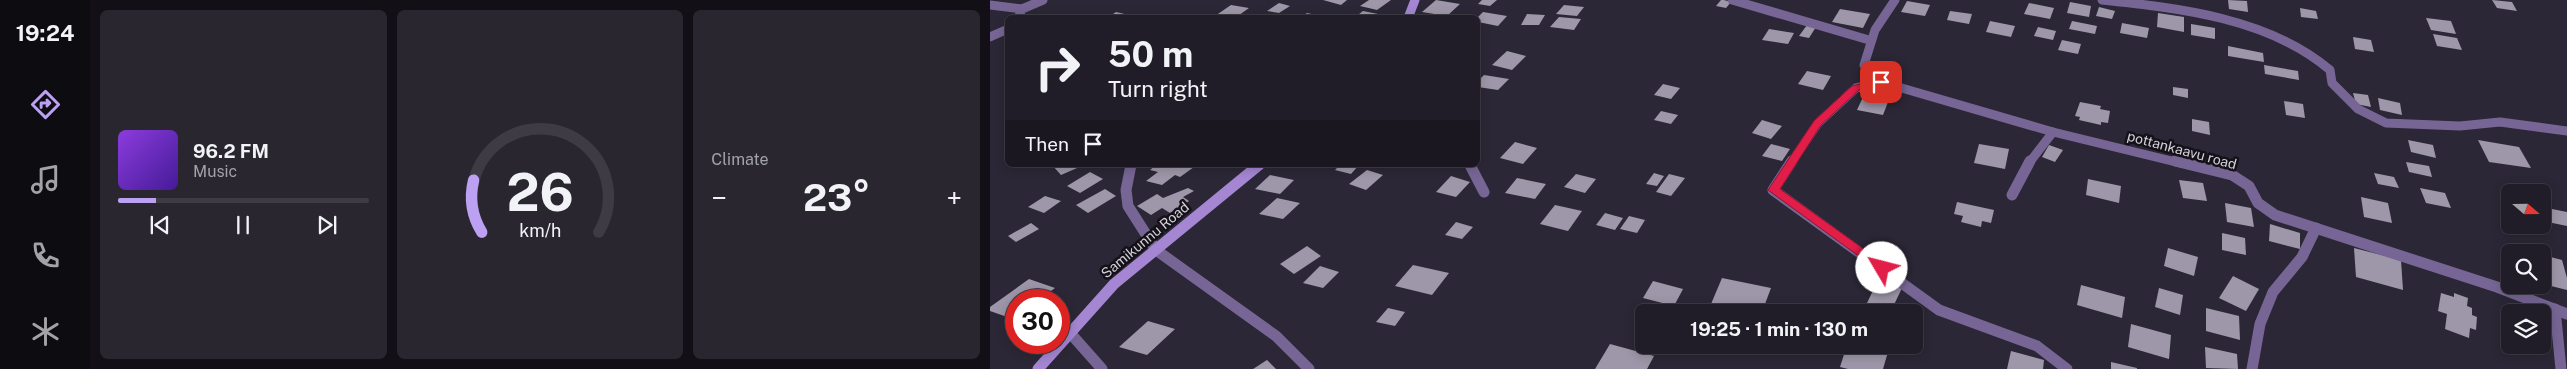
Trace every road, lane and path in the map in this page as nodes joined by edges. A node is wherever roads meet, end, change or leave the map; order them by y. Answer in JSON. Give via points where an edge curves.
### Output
{"nodes":[{"id":1,"x":1044,"y":0,"type":"edge"},
{"id":2,"x":1415,"y":0,"type":"edge"},
{"id":3,"x":1732,"y":0,"type":"edge"},
{"id":4,"x":1895,"y":0,"type":"edge"},
{"id":5,"x":2102,"y":0,"type":"edge"},
{"id":6,"x":990,"y":6,"type":"edge"},
{"id":7,"x":1022,"y":9,"type":"junction"},
{"id":8,"x":1019,"y":15,"type":"edge"},
{"id":9,"x":1409,"y":15,"type":"edge"},
{"id":10,"x":1005,"y":30,"type":"edge"},
{"id":11,"x":990,"y":36,"type":"edge"},
{"id":12,"x":1869,"y":40,"type":"junction"},
{"id":13,"x":1881,"y":82,"type":"junction"},
{"id":14,"x":2567,"y":131,"type":"edge"},
{"id":15,"x":2053,"y":132,"type":"junction"},
{"id":16,"x":1131,"y":167,"type":"edge"},
{"id":17,"x":1257,"y":167,"type":"edge"},
{"id":18,"x":1471,"y":167,"type":"edge"},
{"id":19,"x":1484,"y":192,"type":"dead end"},
{"id":20,"x":2012,"y":194,"type":"dead end"},
{"id":21,"x":2316,"y":228,"type":"junction"},
{"id":22,"x":1156,"y":250,"type":"junction"},
{"id":23,"x":2554,"y":309,"type":"junction"},
{"id":24,"x":2567,"y":314,"type":"edge"},
{"id":25,"x":1071,"y":334,"type":"junction"},
{"id":26,"x":1038,"y":369,"type":"edge"},
{"id":27,"x":1102,"y":369,"type":"edge"},
{"id":28,"x":1308,"y":369,"type":"edge"},
{"id":29,"x":2067,"y":369,"type":"edge"},
{"id":30,"x":2252,"y":369,"type":"edge"},
{"id":31,"x":2561,"y":369,"type":"edge"}],
"edges":[{"from":1,"to":7,"type":"street"},
{"from":2,"to":9,"type":"main road"},
{"from":3,"to":12,"type":"street"},
{"from":4,"to":12,"type":"street"},
{"from":5,"to":14,"type":"street","via":[[2169,7],[2261,30],[2316,58],[2330,70],[2332,84],[2358,109],[2386,123],[2460,126],[2500,122]]},
{"from":6,"to":7,"type":"street"},
{"from":7,"to":8,"type":"street"},
{"from":10,"to":11,"type":"street"},
{"from":12,"to":13,"type":"street","name":"pottankaavu road","via":[[1864,65]]},
{"from":13,"to":15,"type":"street","name":"pottankaavu road"},
{"from":13,"to":29,"type":"street","via":[[1856,88],[1818,123],[1773,190],[1939,310],[2037,346]]},
{"from":15,"to":20,"type":"street","via":[[2030,161]]},
{"from":15,"to":21,"type":"street","name":"pottankaavu road","via":[[2232,175],[2249,186],[2258,203],[2275,215]]},
{"from":16,"to":22,"type":"street","via":[[1126,190],[1128,206]]},
{"from":17,"to":22,"type":"main road","name":"Samikunnu Road"},
{"from":18,"to":19,"type":"street"},
{"from":21,"to":23,"type":"street","name":"pottankaavu road"},
{"from":21,"to":30,"type":"street","via":[[2302,257],[2273,292],[2260,324]]},
{"from":22,"to":25,"type":"main road","name":"Samikunnu Road","via":[[1114,284]]},
{"from":22,"to":28,"type":"street","via":[[1276,336]]},
{"from":23,"to":24,"type":"street","name":"pottankaavu road"},
{"from":23,"to":31,"type":"street"},
{"from":25,"to":26,"type":"main road","name":"Samikunnu Road"},
{"from":25,"to":27,"type":"street"}]}
